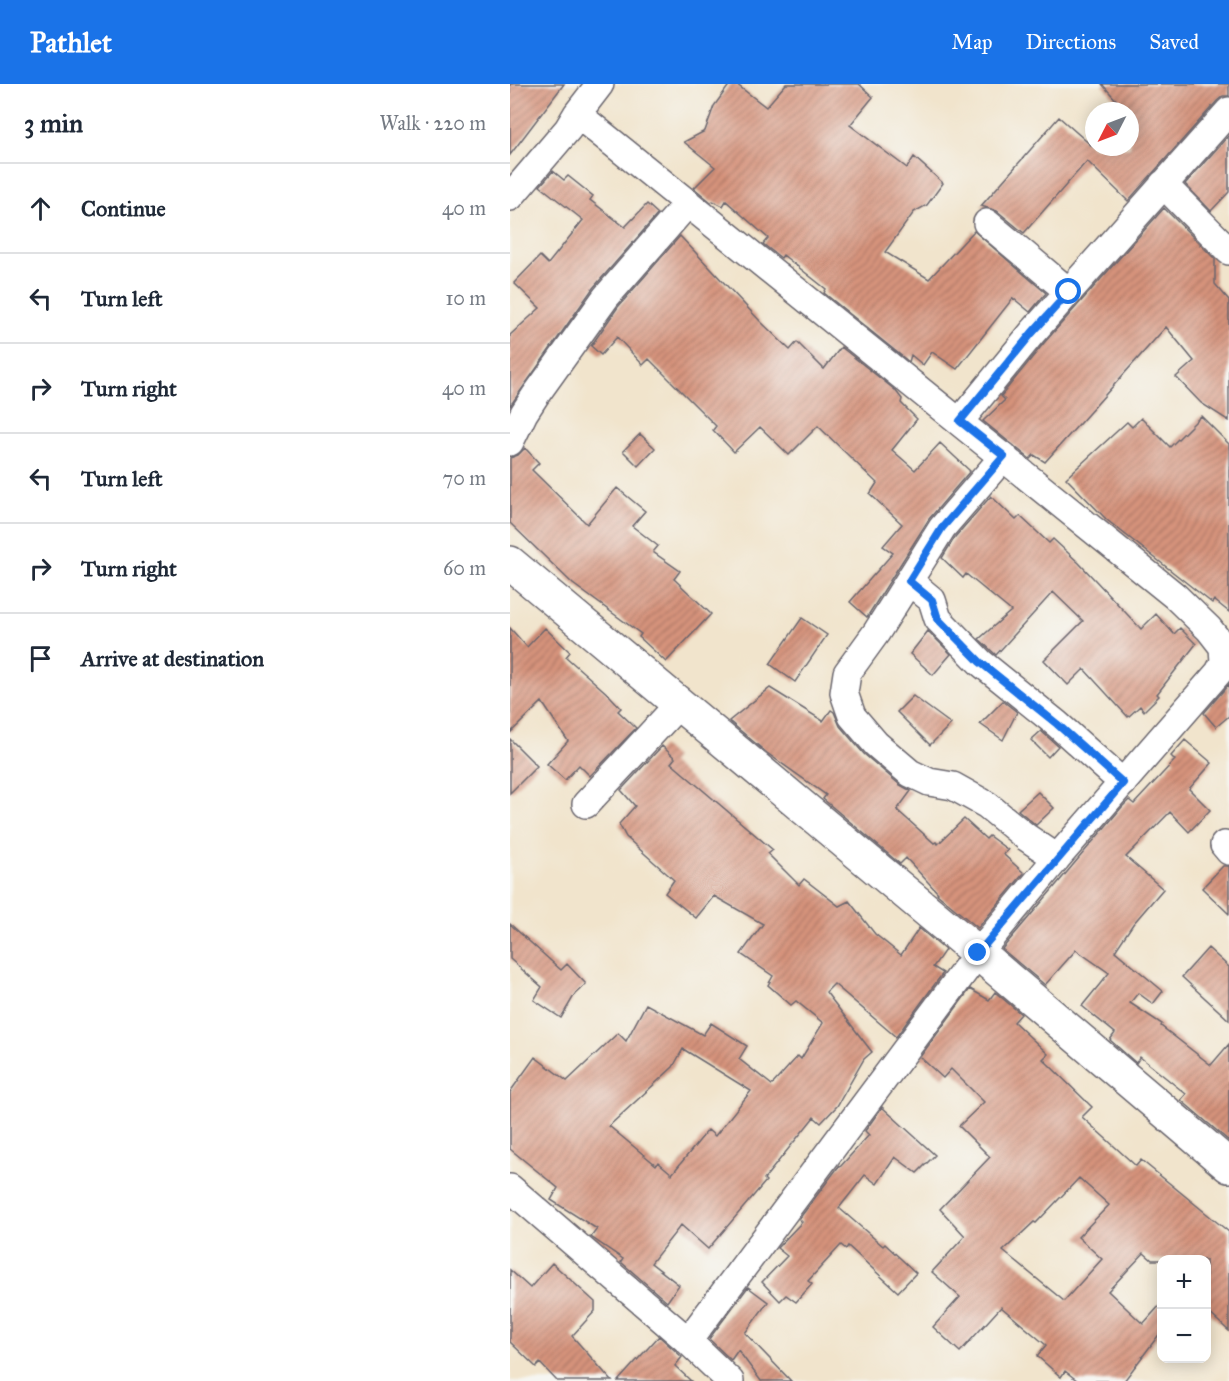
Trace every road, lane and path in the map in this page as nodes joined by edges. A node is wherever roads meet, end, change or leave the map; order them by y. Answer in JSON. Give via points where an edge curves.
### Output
{"nodes":[{"id":1,"x":600,"y":84,"type":"edge"},
{"id":2,"x":1229,"y":111,"type":"edge"},
{"id":3,"x":577,"y":114,"type":"junction"},
{"id":4,"x":1164,"y":184,"type":"junction"},
{"id":5,"x":510,"y":197,"type":"edge"},
{"id":6,"x":688,"y":203,"type":"junction"},
{"id":7,"x":987,"y":223,"type":"dead end"},
{"id":8,"x":1229,"y":251,"type":"edge"},
{"id":9,"x":1069,"y":292,"type":"junction"},
{"id":10,"x":960,"y":421,"type":"junction"},
{"id":11,"x":510,"y":442,"type":"edge"},
{"id":12,"x":1004,"y":456,"type":"junction"},
{"id":13,"x":510,"y":563,"type":"edge"},
{"id":14,"x":909,"y":581,"type":"junction"},
{"id":15,"x":1226,"y":648,"type":"edge"},
{"id":16,"x":679,"y":704,"type":"junction"},
{"id":17,"x":1123,"y":783,"type":"junction"},
{"id":18,"x":586,"y":804,"type":"dead end"},
{"id":19,"x":1057,"y":858,"type":"junction"},
{"id":20,"x":978,"y":953,"type":"junction"},
{"id":21,"x":1229,"y":1166,"type":"edge"},
{"id":22,"x":510,"y":1188,"type":"edge"},
{"id":23,"x":688,"y":1341,"type":"junction"},
{"id":24,"x":730,"y":1381,"type":"edge"}],
"edges":[{"from":1,"to":3,"type":"street"},
{"from":2,"to":4,"type":"street"},
{"from":3,"to":5,"type":"street"},
{"from":3,"to":6,"type":"street"},
{"from":4,"to":8,"type":"street"},
{"from":4,"to":9,"type":"street"},
{"from":6,"to":10,"type":"street"},
{"from":6,"to":11,"type":"street","via":[[606,297],[535,396]]},
{"from":7,"to":9,"type":"street"},
{"from":9,"to":10,"type":"street"},
{"from":10,"to":12,"type":"street"},
{"from":12,"to":14,"type":"street","via":[[942,528]]},
{"from":12,"to":15,"type":"street","via":[[1175,596]]},
{"from":13,"to":16,"type":"street"},
{"from":14,"to":17,"type":"street","via":[[932,600],[938,619],[980,662]]},
{"from":14,"to":19,"type":"street","via":[[847,673],[844,693],[852,716],[876,744],[910,772],[929,782],[953,786],[987,805]]},
{"from":15,"to":17,"type":"street","via":[[1219,672]]},
{"from":16,"to":18,"type":"street"},
{"from":16,"to":20,"type":"street"},
{"from":17,"to":19,"type":"street"},
{"from":19,"to":20,"type":"street"},
{"from":20,"to":21,"type":"street"},
{"from":20,"to":23,"type":"street"},
{"from":22,"to":23,"type":"street"},
{"from":23,"to":24,"type":"street"}]}
